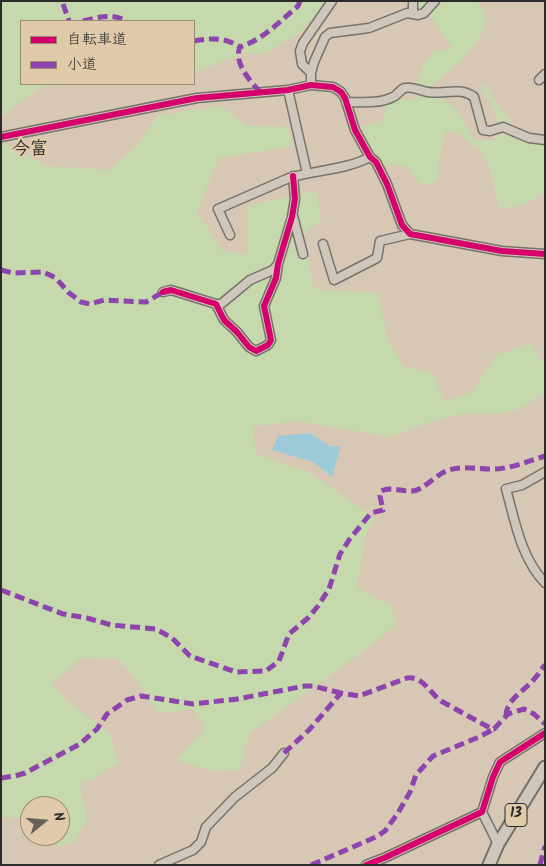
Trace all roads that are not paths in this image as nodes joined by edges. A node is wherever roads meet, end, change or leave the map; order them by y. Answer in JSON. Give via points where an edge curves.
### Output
{"nodes":[{"id":1,"x":332,"y":1,"type":"edge"},
{"id":2,"x":413,"y":1,"type":"edge"},
{"id":3,"x":435,"y":1,"type":"edge"},
{"id":4,"x":413,"y":14,"type":"junction"},
{"id":5,"x":311,"y":73,"type":"junction"},
{"id":6,"x":311,"y":84,"type":"junction"},
{"id":7,"x":288,"y":90,"type":"junction"},
{"id":8,"x":346,"y":102,"type":"junction"},
{"id":9,"x":1,"y":137,"type":"edge"},
{"id":10,"x":545,"y":140,"type":"edge"},
{"id":11,"x":370,"y":157,"type":"junction"},
{"id":12,"x":307,"y":173,"type":"junction"},
{"id":13,"x":293,"y":176,"type":"junction"},
{"id":14,"x":292,"y":214,"type":"junction"},
{"id":15,"x":410,"y":234,"type":"junction"},
{"id":16,"x":230,"y":235,"type":"dead end"},
{"id":17,"x":323,"y":244,"type":"dead end"},
{"id":18,"x":303,"y":254,"type":"dead end"},
{"id":19,"x":545,"y":254,"type":"edge"},
{"id":20,"x":278,"y":264,"type":"junction"},
{"id":21,"x":163,"y":292,"type":"dead end"},
{"id":22,"x":216,"y":304,"type":"junction"},
{"id":23,"x":545,"y":472,"type":"edge"},
{"id":24,"x":545,"y":583,"type":"edge"},
{"id":25,"x":545,"y":734,"type":"edge"},
{"id":26,"x":284,"y":753,"type":"dead end"},
{"id":27,"x":545,"y":767,"type":"edge"},
{"id":28,"x":482,"y":812,"type":"junction"},
{"id":29,"x":498,"y":844,"type":"junction"},
{"id":30,"x":159,"y":865,"type":"edge"},
{"id":31,"x":366,"y":865,"type":"edge"},
{"id":32,"x":489,"y":865,"type":"edge"}],
"edges":[{"from":1,"to":5,"type":"street","via":[[307,34],[300,51],[302,64]]},
{"from":2,"to":4,"type":"street"},
{"from":3,"to":4,"type":"street","via":[[424,13]]},
{"from":4,"to":5,"type":"street","via":[[407,13],[369,28],[330,33],[320,46]]},
{"from":5,"to":6,"type":"street"},
{"from":6,"to":7,"type":"street"},
{"from":6,"to":8,"type":"street","via":[[333,87],[341,92]]},
{"from":7,"to":9,"type":"street","via":[[197,98]]},
{"from":7,"to":12,"type":"street"},
{"from":8,"to":10,"type":"street","via":[[386,100],[407,87],[430,93],[462,91],[474,97],[483,130],[503,127],[529,138]]},
{"from":8,"to":11,"type":"street","via":[[355,130]]},
{"from":11,"to":12,"type":"street","via":[[334,169]]},
{"from":11,"to":15,"type":"street","via":[[376,162],[402,225]]},
{"from":12,"to":13,"type":"street"},
{"from":13,"to":14,"type":"street","via":[[295,199]]},
{"from":13,"to":16,"type":"street","via":[[218,209]]},
{"from":14,"to":18,"type":"street"},
{"from":14,"to":20,"type":"street"},
{"from":15,"to":17,"type":"street","via":[[380,241],[376,258],[334,280]]},
{"from":15,"to":19,"type":"street","via":[[502,251]]},
{"from":20,"to":22,"type":"street","via":[[273,270],[250,280],[221,304]]},
{"from":20,"to":22,"type":"street","via":[[276,278],[264,306],[271,340],[262,350],[256,352],[249,346],[224,320]]},
{"from":21,"to":22,"type":"street","via":[[171,290]]},
{"from":23,"to":24,"type":"street","via":[[522,485],[506,489],[524,550],[534,572]]},
{"from":25,"to":28,"type":"street","via":[[500,762]]},
{"from":26,"to":30,"type":"street","via":[[272,768],[229,803],[206,827],[201,842],[193,850]]},
{"from":27,"to":29,"type":"main road","number":"13"},
{"from":28,"to":29,"type":"street"},
{"from":28,"to":31,"type":"street"},
{"from":29,"to":32,"type":"main road","number":"13"}]}
